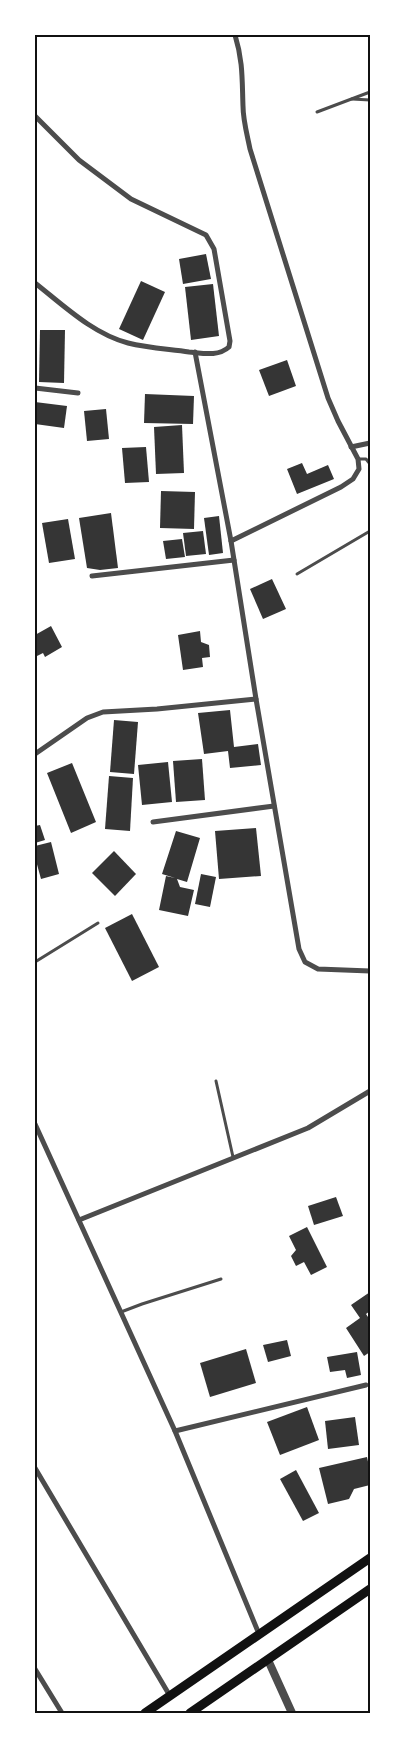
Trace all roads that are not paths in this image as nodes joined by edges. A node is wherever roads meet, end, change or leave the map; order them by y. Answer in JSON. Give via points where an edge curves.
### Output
{"nodes":[{"id":1,"x":235,"y":35,"type":"edge"},
{"id":2,"x":370,"y":92,"type":"edge"},
{"id":3,"x":349,"y":99,"type":"junction"},
{"id":4,"x":370,"y":100,"type":"edge"},
{"id":5,"x":317,"y":112,"type":"dead end"},
{"id":6,"x":35,"y":116,"type":"edge"},
{"id":7,"x":35,"y":283,"type":"edge"},
{"id":8,"x":195,"y":352,"type":"junction"},
{"id":9,"x":35,"y":388,"type":"edge"},
{"id":10,"x":78,"y":393,"type":"dead end"},
{"id":11,"x":370,"y":443,"type":"edge"},
{"id":12,"x":351,"y":447,"type":"junction"},
{"id":13,"x":358,"y":459,"type":"junction"},
{"id":14,"x":370,"y":464,"type":"edge"},
{"id":15,"x":370,"y":531,"type":"edge"},
{"id":16,"x":232,"y":541,"type":"junction"},
{"id":17,"x":234,"y":560,"type":"junction"},
{"id":18,"x":297,"y":574,"type":"dead end"},
{"id":19,"x":92,"y":576,"type":"dead end"},
{"id":20,"x":256,"y":699,"type":"junction"},
{"id":21,"x":35,"y":754,"type":"edge"},
{"id":22,"x":274,"y":806,"type":"junction"},
{"id":23,"x":152,"y":822,"type":"dead end"},
{"id":24,"x":98,"y":923,"type":"dead end"},
{"id":25,"x":35,"y":962,"type":"edge"},
{"id":26,"x":370,"y":971,"type":"edge"},
{"id":27,"x":216,"y":1081,"type":"dead end"},
{"id":28,"x":370,"y":1091,"type":"edge"},
{"id":29,"x":35,"y":1124,"type":"edge"},
{"id":30,"x":233,"y":1158,"type":"junction"},
{"id":31,"x":79,"y":1220,"type":"junction"},
{"id":32,"x":221,"y":1279,"type":"dead end"},
{"id":33,"x":121,"y":1312,"type":"junction"},
{"id":34,"x":366,"y":1385,"type":"dead end"},
{"id":35,"x":175,"y":1431,"type":"junction"},
{"id":36,"x":35,"y":1468,"type":"edge"},
{"id":37,"x":370,"y":1558,"type":"edge"},
{"id":38,"x":370,"y":1589,"type":"edge"},
{"id":39,"x":259,"y":1634,"type":"junction"},
{"id":40,"x":268,"y":1660,"type":"junction"},
{"id":41,"x":35,"y":1669,"type":"edge"},
{"id":42,"x":170,"y":1696,"type":"junction"},
{"id":43,"x":62,"y":1713,"type":"edge"},
{"id":44,"x":145,"y":1713,"type":"edge"},
{"id":45,"x":190,"y":1713,"type":"edge"},
{"id":46,"x":292,"y":1713,"type":"edge"}],
"edges":[{"from":1,"to":12,"type":"street","via":[[240,51],[243,106],[250,148],[328,398]]},
{"from":2,"to":3,"type":"lane"},
{"from":3,"to":4,"type":"lane"},
{"from":3,"to":5,"type":"lane"},
{"from":6,"to":8,"type":"street","via":[[79,160],[125,195],[199,231],[212,243],[230,341],[229,347],[218,354]]},
{"from":7,"to":8,"type":"street","via":[[102,332],[127,342]]},
{"from":8,"to":16,"type":"street"},
{"from":9,"to":10,"type":"street"},
{"from":11,"to":12,"type":"street"},
{"from":12,"to":13,"type":"street"},
{"from":13,"to":14,"type":"lane","via":[[366,459]]},
{"from":13,"to":16,"type":"street","via":[[359,469],[353,479],[341,487]]},
{"from":15,"to":18,"type":"lane"},
{"from":16,"to":17,"type":"street"},
{"from":17,"to":19,"type":"street"},
{"from":17,"to":20,"type":"street"},
{"from":20,"to":21,"type":"street","via":[[103,712],[87,718]]},
{"from":20,"to":22,"type":"street"},
{"from":22,"to":23,"type":"street"},
{"from":22,"to":26,"type":"street","via":[[299,949],[305,962],[318,969]]},
{"from":24,"to":25,"type":"lane"},
{"from":27,"to":30,"type":"lane"},
{"from":28,"to":30,"type":"street","via":[[308,1128]]},
{"from":29,"to":31,"type":"street"},
{"from":30,"to":31,"type":"street"},
{"from":31,"to":33,"type":"street"},
{"from":32,"to":33,"type":"lane"},
{"from":33,"to":35,"type":"street"},
{"from":34,"to":35,"type":"street"},
{"from":35,"to":39,"type":"street"},
{"from":36,"to":42,"type":"street"},
{"from":37,"to":39,"type":"main road"},
{"from":38,"to":40,"type":"main road"},
{"from":39,"to":42,"type":"main road"},
{"from":40,"to":45,"type":"main road"},
{"from":40,"to":46,"type":"street"},
{"from":41,"to":43,"type":"street"},
{"from":42,"to":44,"type":"main road"}]}
